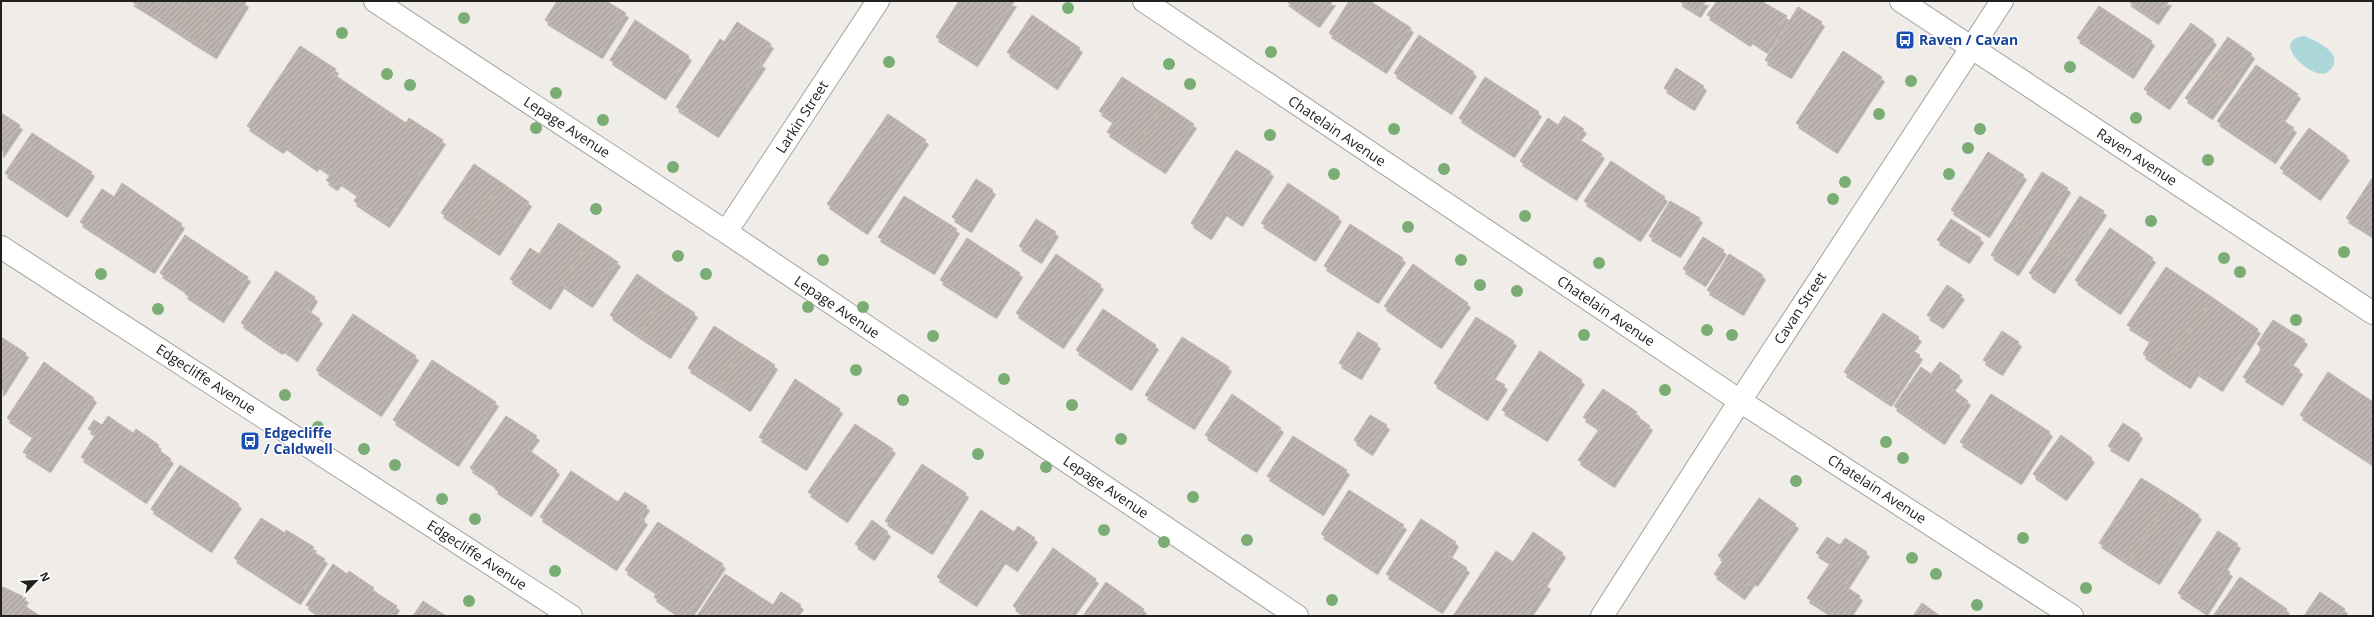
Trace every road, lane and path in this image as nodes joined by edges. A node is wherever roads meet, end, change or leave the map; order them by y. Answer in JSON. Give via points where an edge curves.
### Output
{"nodes":[{"id":1,"x":375,"y":1,"type":"edge"},
{"id":2,"x":878,"y":1,"type":"edge"},
{"id":3,"x":1144,"y":1,"type":"edge"},
{"id":4,"x":1901,"y":1,"type":"edge"},
{"id":5,"x":2002,"y":1,"type":"edge"},
{"id":6,"x":1970,"y":48,"type":"junction"},
{"id":7,"x":726,"y":232,"type":"junction"},
{"id":8,"x":1,"y":247,"type":"edge"},
{"id":9,"x":2373,"y":313,"type":"edge"},
{"id":10,"x":1740,"y":401,"type":"junction"},
{"id":11,"x":571,"y":616,"type":"edge"},
{"id":12,"x":1297,"y":616,"type":"edge"},
{"id":13,"x":1602,"y":616,"type":"edge"},
{"id":14,"x":2072,"y":616,"type":"edge"}],
"edges":[{"from":1,"to":7,"type":"street","name":"Lepage Avenue"},
{"from":2,"to":7,"type":"street","name":"Larkin Street"},
{"from":3,"to":10,"type":"street","name":"Chatelain Avenue"},
{"from":4,"to":6,"type":"street","name":"Raven Avenue"},
{"from":5,"to":6,"type":"street","name":"Cavan Street"},
{"from":6,"to":9,"type":"street","name":"Raven Avenue"},
{"from":6,"to":10,"type":"street","name":"Cavan Street"},
{"from":7,"to":12,"type":"street","name":"Lepage Avenue"},
{"from":8,"to":11,"type":"street","name":"Edgecliffe Avenue"},
{"from":10,"to":13,"type":"street","name":"Cavan Street"},
{"from":10,"to":14,"type":"street","name":"Chatelain Avenue"}]}
